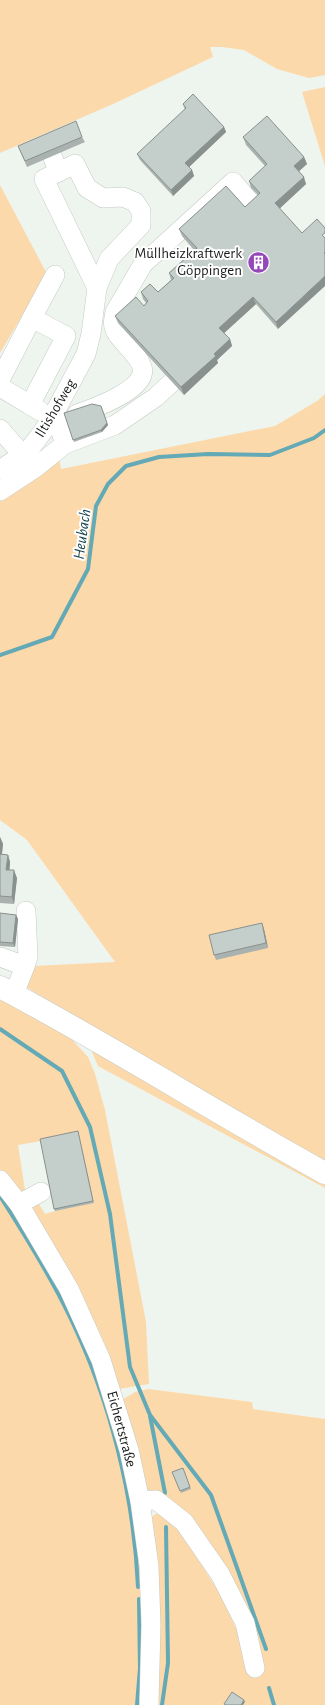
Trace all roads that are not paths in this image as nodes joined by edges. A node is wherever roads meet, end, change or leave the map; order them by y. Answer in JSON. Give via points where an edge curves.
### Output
{"nodes":[{"id":1,"x":250,"y":202,"type":"edge"},
{"id":2,"x":55,"y":275,"type":"dead end"},
{"id":3,"x":97,"y":288,"type":"junction"},
{"id":4,"x":32,"y":318,"type":"junction"},
{"id":5,"x":0,"y":380,"type":"edge"},
{"id":6,"x":172,"y":382,"type":"edge"},
{"id":7,"x":0,"y":387,"type":"edge"},
{"id":8,"x":30,"y":405,"type":"junction"},
{"id":9,"x":52,"y":420,"type":"junction"},
{"id":10,"x":0,"y":429,"type":"edge"},
{"id":11,"x":65,"y":444,"type":"junction"},
{"id":12,"x":22,"y":454,"type":"junction"},
{"id":13,"x":0,"y":470,"type":"edge"},
{"id":14,"x":0,"y":490,"type":"edge"},
{"id":15,"x":26,"y":911,"type":"dead end"},
{"id":16,"x":0,"y":957,"type":"edge"},
{"id":17,"x":25,"y":966,"type":"junction"},
{"id":18,"x":7,"y":990,"type":"edge"},
{"id":19,"x":325,"y":1173,"type":"edge"},
{"id":20,"x":0,"y":1180,"type":"edge"},
{"id":21,"x":41,"y":1192,"type":"dead end"},
{"id":22,"x":19,"y":1204,"type":"junction"},
{"id":23,"x":140,"y":1500,"type":"junction"},
{"id":24,"x":255,"y":1668,"type":"dead end"},
{"id":25,"x":149,"y":1705,"type":"edge"}],
"edges":[{"from":1,"to":9,"type":"street","via":[[233,182],[143,264],[113,321],[115,331],[142,368],[143,375],[140,380],[132,388],[98,407]]},
{"from":2,"to":4,"type":"street"},
{"from":3,"to":3,"type":"street","name":"Iltishofweg","via":[[109,259],[141,225],[141,211],[130,198],[103,198],[86,188],[75,164],[55,164],[44,179]]},
{"from":3,"to":9,"type":"street","name":"Iltishofweg","via":[[86,354]]},
{"from":4,"to":5,"type":"street"},
{"from":4,"to":8,"type":"street","via":[[66,336]]},
{"from":6,"to":11,"type":"street","via":[[156,397],[115,425]]},
{"from":7,"to":8,"type":"street"},
{"from":8,"to":9,"type":"street"},
{"from":9,"to":11,"type":"street"},
{"from":9,"to":12,"type":"street","name":"Iltishofweg","via":[[29,450]]},
{"from":10,"to":12,"type":"street"},
{"from":11,"to":14,"type":"street","via":[[35,468]]},
{"from":12,"to":13,"type":"street","name":"Iltishofweg"},
{"from":15,"to":17,"type":"street","via":[[28,957]]},
{"from":16,"to":17,"type":"street"},
{"from":17,"to":18,"type":"street"},
{"from":18,"to":19,"type":"main road"},
{"from":20,"to":22,"type":"street","name":"Eichertstraße"},
{"from":21,"to":22,"type":"street"},
{"from":22,"to":23,"type":"street","name":"Eichertstraße","via":[[69,1289],[101,1360],[129,1450]]},
{"from":23,"to":24,"type":"street","via":[[156,1500],[184,1522],[220,1574],[245,1624]]},
{"from":23,"to":25,"type":"street","name":"Eichertstraße","via":[[151,1589]]}]}
